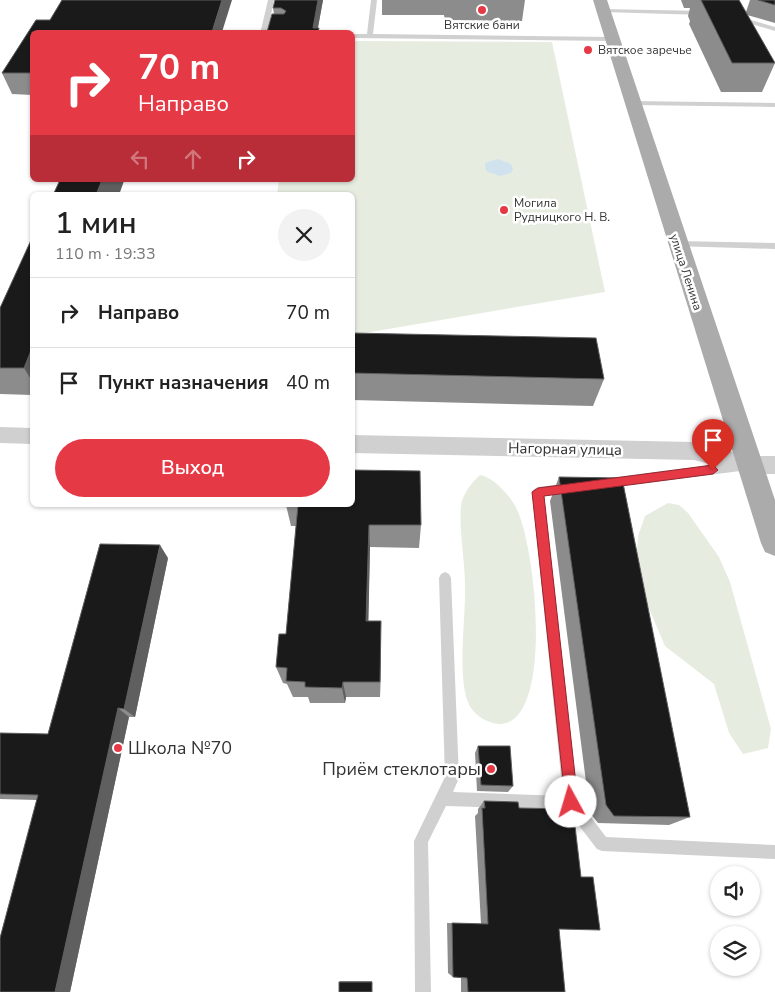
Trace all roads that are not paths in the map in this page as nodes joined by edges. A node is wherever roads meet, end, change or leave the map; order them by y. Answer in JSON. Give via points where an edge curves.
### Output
{"nodes":[{"id":1,"x":271,"y":0,"type":"edge"},
{"id":2,"x":374,"y":0,"type":"edge"},
{"id":3,"x":602,"y":5,"type":"edge"},
{"id":4,"x":712,"y":13,"type":"edge"},
{"id":5,"x":730,"y":16,"type":"edge"},
{"id":6,"x":775,"y":29,"type":"edge"},
{"id":7,"x":264,"y":30,"type":"edge"},
{"id":8,"x":355,"y":36,"type":"edge"},
{"id":9,"x":370,"y":36,"type":"junction"},
{"id":10,"x":612,"y":39,"type":"junction"},
{"id":11,"x":632,"y":103,"type":"junction"},
{"id":12,"x":775,"y":105,"type":"edge"},
{"id":13,"x":678,"y":244,"type":"junction"},
{"id":14,"x":775,"y":246,"type":"edge"},
{"id":15,"x":0,"y":435,"type":"edge"},
{"id":16,"x":30,"y":436,"type":"edge"},
{"id":17,"x":355,"y":444,"type":"edge"},
{"id":18,"x":762,"y":465,"type":"edge"},
{"id":19,"x":775,"y":543,"type":"edge"},
{"id":20,"x":445,"y":578,"type":"dead end"},
{"id":21,"x":442,"y":799,"type":"junction"},
{"id":22,"x":571,"y":802,"type":"junction"},
{"id":23,"x":775,"y":852,"type":"edge"},
{"id":24,"x":423,"y":992,"type":"edge"}],
"edges":[{"from":1,"to":7,"type":"lane"},
{"from":2,"to":9,"type":"lane"},
{"from":3,"to":4,"type":"lane"},
{"from":3,"to":10,"type":"main road","name":"улица Ленина"},
{"from":5,"to":6,"type":"lane"},
{"from":8,"to":9,"type":"lane"},
{"from":9,"to":10,"type":"lane"},
{"from":10,"to":11,"type":"main road","name":"улица Ленина"},
{"from":11,"to":12,"type":"lane"},
{"from":11,"to":13,"type":"main road","name":"улица Ленина"},
{"from":13,"to":14,"type":"lane"},
{"from":13,"to":18,"type":"main road","name":"улица Ленина"},
{"from":15,"to":16,"type":"street"},
{"from":17,"to":18,"type":"street","name":"Нагорная улица","via":[[694,451]]},
{"from":18,"to":19,"type":"main road","name":"улица Ленина"},
{"from":18,"to":22,"type":"lane","via":[[538,492]]},
{"from":20,"to":21,"type":"lane","via":[[452,778]]},
{"from":21,"to":22,"type":"lane"},
{"from":21,"to":24,"type":"lane","via":[[421,841]]},
{"from":22,"to":23,"type":"lane","via":[[602,844]]}]}
